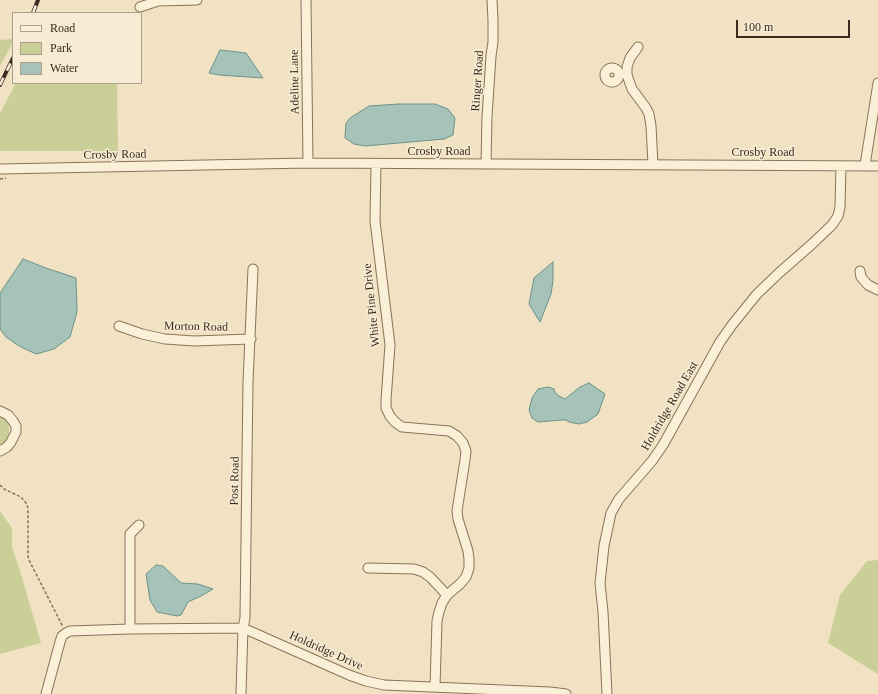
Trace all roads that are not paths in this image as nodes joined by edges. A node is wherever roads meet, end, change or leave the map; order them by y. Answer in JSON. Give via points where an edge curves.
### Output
{"nodes":[{"id":1,"x":197,"y":0,"type":"edge"},
{"id":2,"x":306,"y":0,"type":"edge"},
{"id":3,"x":492,"y":0,"type":"edge"},
{"id":4,"x":140,"y":7,"type":"dead end"},
{"id":5,"x":638,"y":47,"type":"dead end"},
{"id":6,"x":878,"y":83,"type":"edge"},
{"id":7,"x":308,"y":163,"type":"junction"},
{"id":8,"x":376,"y":164,"type":"junction"},
{"id":9,"x":486,"y":164,"type":"junction"},
{"id":10,"x":653,"y":165,"type":"junction"},
{"id":11,"x":841,"y":166,"type":"junction"},
{"id":12,"x":865,"y":166,"type":"junction"},
{"id":13,"x":878,"y":166,"type":"edge"},
{"id":14,"x":1,"y":169,"type":"edge"},
{"id":15,"x":0,"y":179,"type":"edge"},
{"id":16,"x":253,"y":269,"type":"dead end"},
{"id":17,"x":860,"y":271,"type":"dead end"},
{"id":18,"x":878,"y":290,"type":"edge"},
{"id":19,"x":119,"y":326,"type":"dead end"},
{"id":20,"x":251,"y":339,"type":"junction"},
{"id":21,"x":0,"y":411,"type":"edge"},
{"id":22,"x":0,"y":451,"type":"edge"},
{"id":23,"x":139,"y":525,"type":"dead end"},
{"id":24,"x":368,"y":568,"type":"dead end"},
{"id":25,"x":447,"y":595,"type":"junction"},
{"id":26,"x":243,"y":628,"type":"junction"},
{"id":27,"x":130,"y":629,"type":"junction"},
{"id":28,"x":435,"y":687,"type":"junction"},
{"id":29,"x":550,"y":693,"type":"edge"},
{"id":30,"x":46,"y":694,"type":"edge"},
{"id":31,"x":241,"y":694,"type":"edge"},
{"id":32,"x":566,"y":694,"type":"edge"},
{"id":33,"x":608,"y":694,"type":"edge"}],
"edges":[{"from":1,"to":4,"type":"street","via":[[158,1]]},
{"from":2,"to":7,"type":"street","name":"Adeline Lane"},
{"from":3,"to":9,"type":"street","name":"Ringer Road","via":[[493,42]]},
{"from":5,"to":10,"type":"street","via":[[623,75],[646,108],[651,126]]},
{"from":6,"to":12,"type":"street"},
{"from":7,"to":8,"type":"street","name":"Crosby Road"},
{"from":7,"to":14,"type":"street","name":"Crosby Road"},
{"from":8,"to":9,"type":"street","name":"Crosby Road"},
{"from":8,"to":25,"type":"street","name":"White Pine Drive","via":[[374,221],[390,345],[386,408],[395,422],[402,427],[449,431],[463,443],[466,451],[457,511],[468,551],[469,568],[460,584]]},
{"from":9,"to":10,"type":"street","name":"Crosby Road"},
{"from":10,"to":11,"type":"street","name":"Crosby Road"},
{"from":11,"to":12,"type":"street","name":"Crosby Road"},
{"from":11,"to":33,"type":"street","name":"Holdridge Road East","via":[[840,207],[832,226],[757,294],[732,325],[663,445],[619,499],[611,513],[600,583]]},
{"from":12,"to":13,"type":"street","name":"Crosby Road"},
{"from":14,"to":15,"type":"street"},
{"from":16,"to":20,"type":"street","name":"Post Road"},
{"from":17,"to":18,"type":"street","via":[[861,277],[868,285]]},
{"from":19,"to":20,"type":"street","name":"Morton Road","via":[[164,339]]},
{"from":20,"to":26,"type":"street","name":"Post Road"},
{"from":21,"to":22,"type":"street","via":[[13,421],[16,432],[12,442]]},
{"from":23,"to":27,"type":"street","via":[[130,534]]},
{"from":24,"to":25,"type":"street","via":[[414,569],[430,576]]},
{"from":25,"to":28,"type":"street","name":"White Pine Drive","via":[[438,612]]},
{"from":26,"to":27,"type":"street","name":"Holdridge Drive"},
{"from":26,"to":28,"type":"street","name":"Holdridge Drive","via":[[366,681]]},
{"from":26,"to":31,"type":"street","name":"Post Road"},
{"from":27,"to":30,"type":"street","name":"Holdridge Drive","via":[[79,630],[70,631],[62,636]]},
{"from":28,"to":29,"type":"street","name":"Holdridge Drive"},
{"from":29,"to":32,"type":"street","name":"Holdridge Drive"}]}
